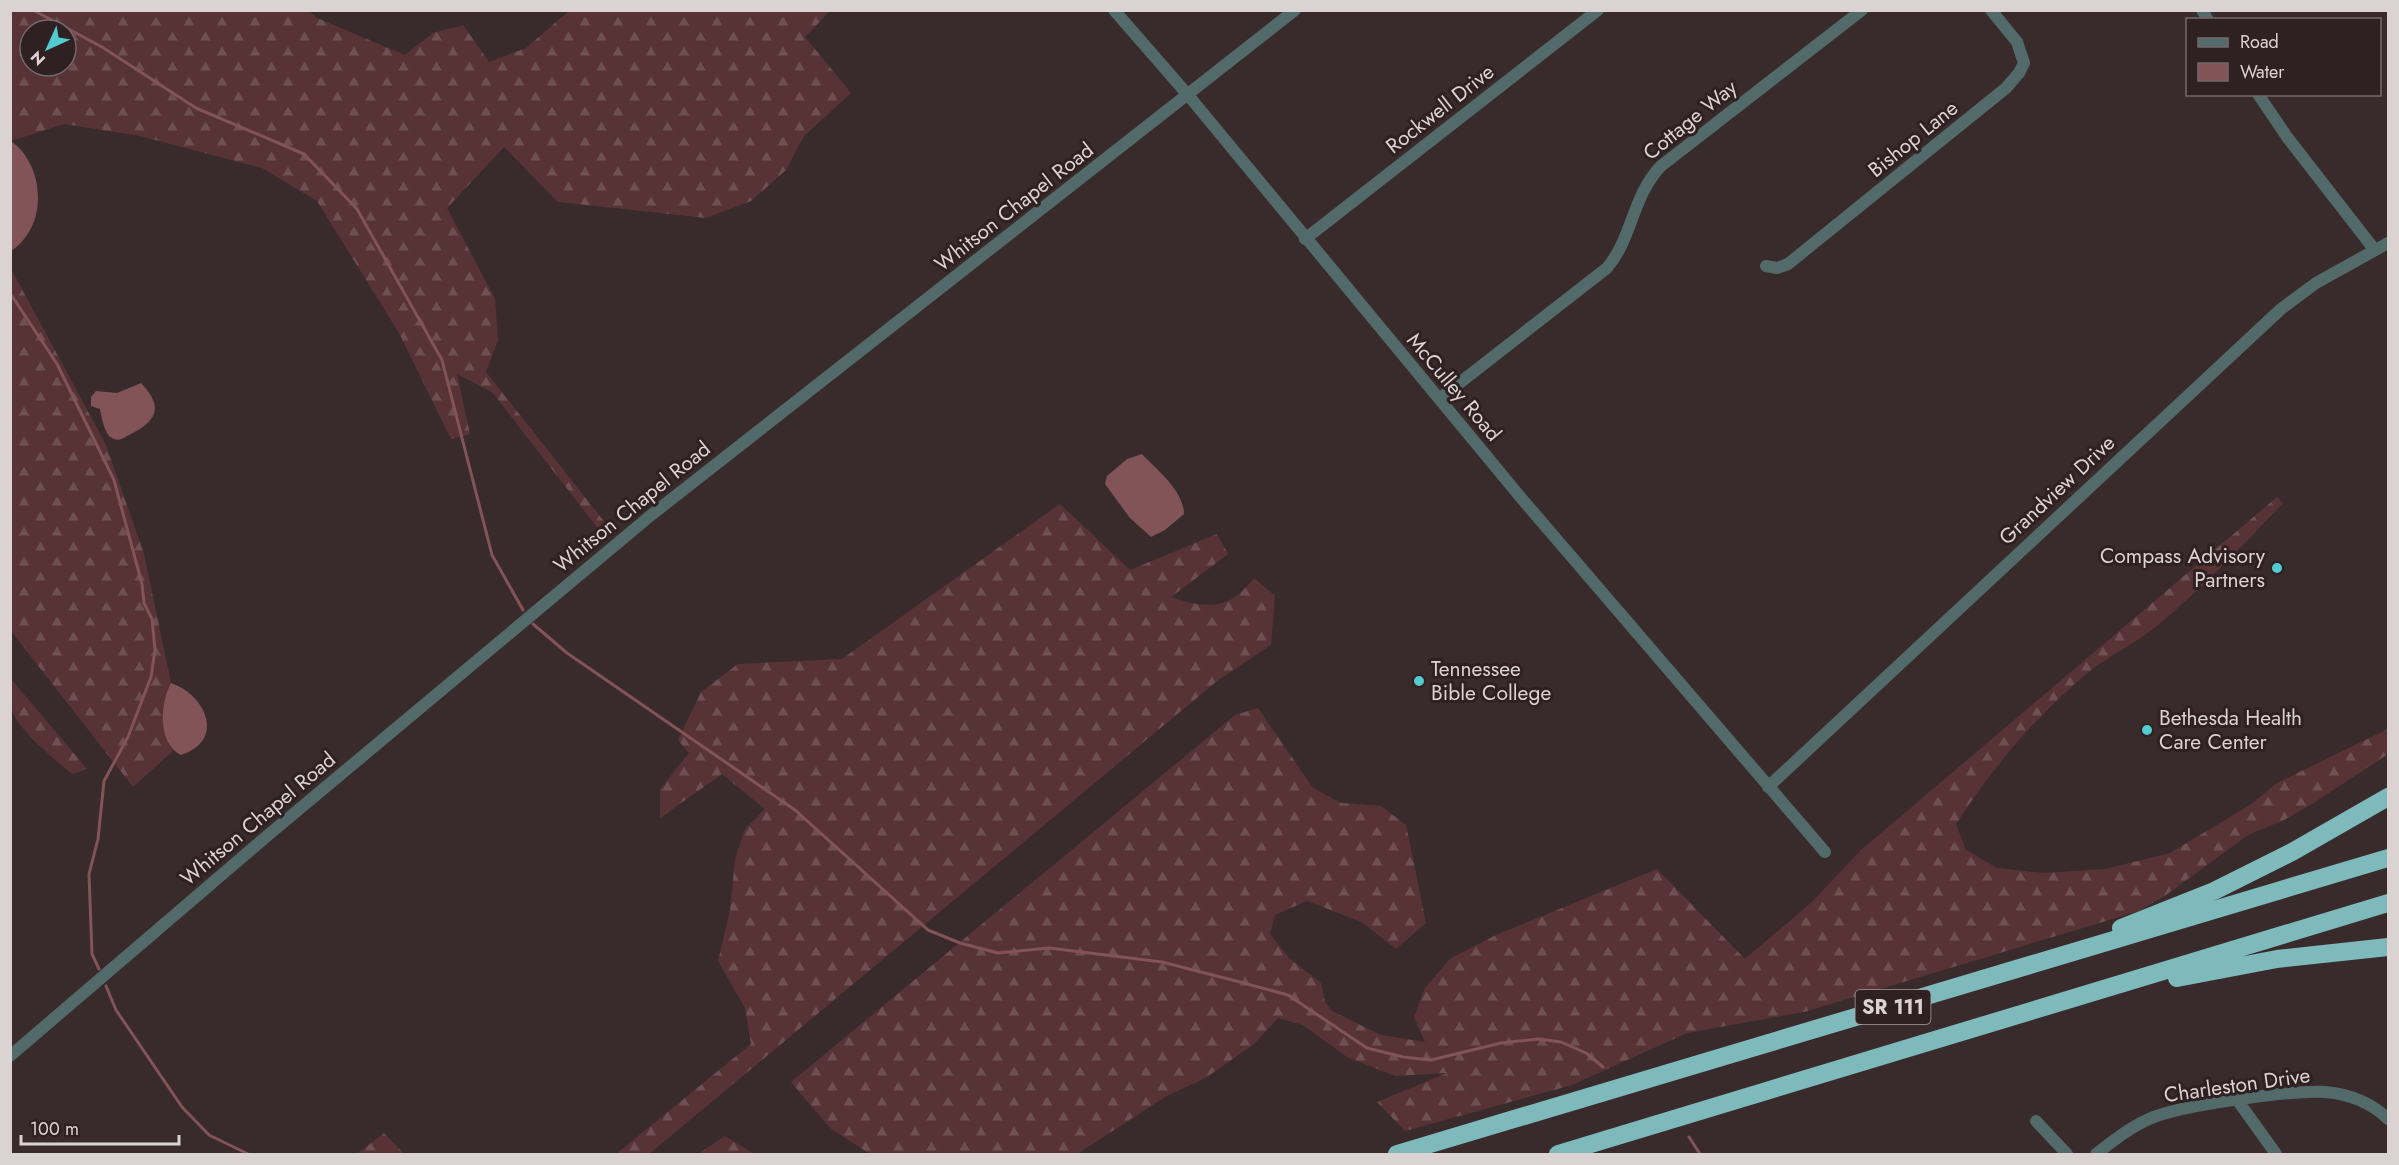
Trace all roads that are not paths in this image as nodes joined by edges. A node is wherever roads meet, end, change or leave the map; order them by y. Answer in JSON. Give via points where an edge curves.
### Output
{"nodes":[{"id":1,"x":1114,"y":10,"type":"edge"},
{"id":2,"x":1295,"y":10,"type":"edge"},
{"id":3,"x":1598,"y":10,"type":"edge"},
{"id":4,"x":1862,"y":10,"type":"edge"},
{"id":5,"x":1991,"y":10,"type":"edge"},
{"id":6,"x":1188,"y":95,"type":"junction"},
{"id":7,"x":2260,"y":96,"type":"edge"},
{"id":8,"x":1305,"y":239,"type":"junction"},
{"id":9,"x":2388,"y":243,"type":"edge"},
{"id":10,"x":2374,"y":249,"type":"junction"},
{"id":11,"x":1766,"y":266,"type":"dead end"},
{"id":12,"x":1438,"y":399,"type":"junction"},
{"id":13,"x":1768,"y":787,"type":"junction"},
{"id":14,"x":2388,"y":797,"type":"edge"},
{"id":15,"x":1825,"y":852,"type":"dead end"},
{"id":16,"x":2388,"y":858,"type":"edge"},
{"id":17,"x":2388,"y":903,"type":"edge"},
{"id":18,"x":2388,"y":947,"type":"edge"},
{"id":19,"x":2010,"y":972,"type":"junction"},
{"id":20,"x":2070,"y":1000,"type":"junction"},
{"id":21,"x":10,"y":1056,"type":"edge"},
{"id":22,"x":2238,"y":1101,"type":"junction"},
{"id":23,"x":2388,"y":1119,"type":"edge"},
{"id":24,"x":2036,"y":1121,"type":"dead end"},
{"id":25,"x":1397,"y":1155,"type":"edge"},
{"id":26,"x":1558,"y":1155,"type":"edge"},
{"id":27,"x":2067,"y":1155,"type":"edge"},
{"id":28,"x":2096,"y":1155,"type":"edge"},
{"id":29,"x":2276,"y":1155,"type":"edge"}],
"edges":[{"from":1,"to":6,"type":"street","name":"McCulley Road"},
{"from":2,"to":6,"type":"street","name":"Whitson Chapel Road"},
{"from":3,"to":8,"type":"street","name":"Rockwell Drive"},
{"from":4,"to":12,"type":"street","name":"Cottage Way","via":[[1661,166],[1638,198],[1623,246],[1607,268]]},
{"from":5,"to":11,"type":"street","name":"Bishop Lane","via":[[2022,53],[2024,63],[2019,73],[1788,264]]},
{"from":6,"to":8,"type":"street","name":"McCulley Road"},
{"from":6,"to":21,"type":"street","name":"Whitson Chapel Road","via":[[652,514]]},
{"from":7,"to":10,"type":"street","via":[[2287,137]]},
{"from":8,"to":12,"type":"street","name":"McCulley Road"},
{"from":9,"to":10,"type":"street","name":"Grandview Drive"},
{"from":10,"to":13,"type":"street","name":"Grandview Drive","via":[[2281,309]]},
{"from":12,"to":13,"type":"street","name":"McCulley Road"},
{"from":13,"to":15,"type":"street","name":"McCulley Road"},
{"from":14,"to":19,"type":"highway","via":[[2214,891]]},
{"from":16,"to":19,"type":"highway","number":"SR 111"},
{"from":17,"to":20,"type":"highway","number":"SR 111"},
{"from":18,"to":20,"type":"highway","via":[[2277,959]]},
{"from":19,"to":25,"type":"highway","number":"SR 111"},
{"from":20,"to":26,"type":"highway","number":"SR 111"},
{"from":22,"to":23,"type":"street","name":"Charleston Drive","via":[[2327,1092],[2359,1099]]},
{"from":22,"to":28,"type":"street","name":"Charleston Drive","via":[[2151,1118]]},
{"from":22,"to":29,"type":"street"},
{"from":24,"to":27,"type":"street"}]}
